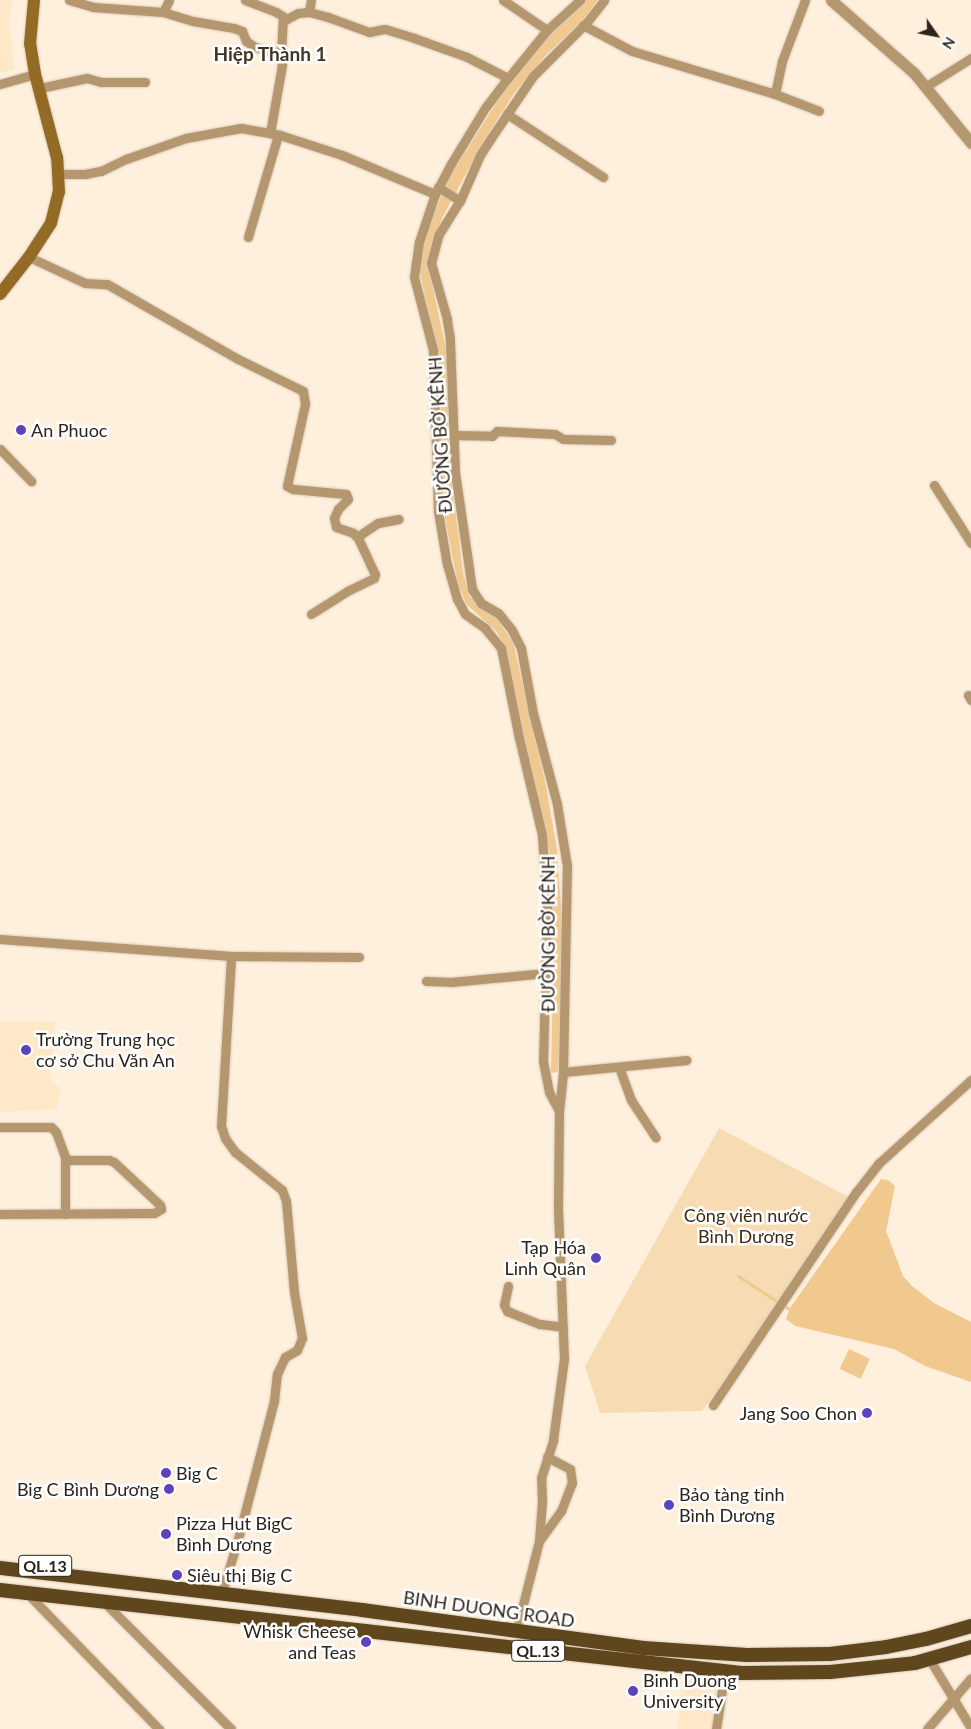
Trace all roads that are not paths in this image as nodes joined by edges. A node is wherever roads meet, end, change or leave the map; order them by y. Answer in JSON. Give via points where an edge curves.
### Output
{"nodes":[{"id":1,"x":34,"y":0,"type":"edge"},
{"id":2,"x":69,"y":0,"type":"edge"},
{"id":3,"x":170,"y":0,"type":"edge"},
{"id":4,"x":245,"y":0,"type":"edge"},
{"id":5,"x":311,"y":0,"type":"edge"},
{"id":6,"x":503,"y":0,"type":"edge"},
{"id":7,"x":580,"y":0,"type":"edge"},
{"id":8,"x":604,"y":0,"type":"edge"},
{"id":9,"x":806,"y":0,"type":"edge"},
{"id":10,"x":831,"y":0,"type":"edge"},
{"id":11,"x":113,"y":5,"type":"edge"},
{"id":12,"x":163,"y":12,"type":"junction"},
{"id":13,"x":309,"y":12,"type":"junction"},
{"id":14,"x":287,"y":19,"type":"junction"},
{"id":15,"x":583,"y":25,"type":"junction"},
{"id":16,"x":547,"y":30,"type":"junction"},
{"id":17,"x":281,"y":54,"type":"junction"},
{"id":18,"x":971,"y":58,"type":"edge"},
{"id":19,"x":35,"y":74,"type":"junction"},
{"id":20,"x":508,"y":78,"type":"junction"},
{"id":21,"x":145,"y":82,"type":"dead end"},
{"id":22,"x":0,"y":84,"type":"edge"},
{"id":23,"x":925,"y":87,"type":"junction"},
{"id":24,"x":40,"y":88,"type":"junction"},
{"id":25,"x":775,"y":94,"type":"junction"},
{"id":26,"x":819,"y":111,"type":"dead end"},
{"id":27,"x":507,"y":114,"type":"junction"},
{"id":28,"x":274,"y":134,"type":"junction"},
{"id":29,"x":971,"y":143,"type":"edge"},
{"id":30,"x":59,"y":174,"type":"junction"},
{"id":31,"x":603,"y":177,"type":"dead end"},
{"id":32,"x":438,"y":190,"type":"junction"},
{"id":33,"x":458,"y":199,"type":"junction"},
{"id":34,"x":248,"y":237,"type":"dead end"},
{"id":35,"x":29,"y":257,"type":"junction"},
{"id":36,"x":0,"y":294,"type":"edge"},
{"id":37,"x":453,"y":435,"type":"junction"},
{"id":38,"x":611,"y":440,"type":"dead end"},
{"id":39,"x":0,"y":449,"type":"edge"},
{"id":40,"x":31,"y":481,"type":"dead end"},
{"id":41,"x":934,"y":485,"type":"dead end"},
{"id":42,"x":399,"y":519,"type":"dead end"},
{"id":43,"x":357,"y":537,"type":"junction"},
{"id":44,"x":971,"y":543,"type":"edge"},
{"id":45,"x":311,"y":614,"type":"dead end"},
{"id":46,"x":0,"y":939,"type":"edge"},
{"id":47,"x":231,"y":956,"type":"junction"},
{"id":48,"x":359,"y":957,"type":"dead end"},
{"id":49,"x":546,"y":973,"type":"junction"},
{"id":50,"x":426,"y":981,"type":"dead end"},
{"id":51,"x":686,"y":1060,"type":"dead end"},
{"id":52,"x":619,"y":1067,"type":"junction"},
{"id":53,"x":563,"y":1072,"type":"junction"},
{"id":54,"x":971,"y":1080,"type":"edge"},
{"id":55,"x":559,"y":1112,"type":"junction"},
{"id":56,"x":0,"y":1127,"type":"edge"},
{"id":57,"x":656,"y":1138,"type":"dead end"},
{"id":58,"x":65,"y":1157,"type":"junction"},
{"id":59,"x":0,"y":1214,"type":"edge"},
{"id":60,"x":65,"y":1214,"type":"junction"},
{"id":61,"x":508,"y":1286,"type":"dead end"},
{"id":62,"x":563,"y":1327,"type":"junction"},
{"id":63,"x":713,"y":1405,"type":"dead end"},
{"id":64,"x":547,"y":1457,"type":"junction"},
{"id":65,"x":539,"y":1541,"type":"junction"},
{"id":66,"x":0,"y":1560,"type":"edge"},
{"id":67,"x":0,"y":1568,"type":"edge"},
{"id":68,"x":86,"y":1578,"type":"junction"},
{"id":69,"x":0,"y":1590,"type":"edge"},
{"id":70,"x":27,"y":1593,"type":"junction"},
{"id":71,"x":221,"y":1595,"type":"junction"},
{"id":72,"x":105,"y":1602,"type":"junction"},
{"id":73,"x":971,"y":1626,"type":"edge"},
{"id":74,"x":516,"y":1632,"type":"junction"},
{"id":75,"x":926,"y":1639,"type":"junction"},
{"id":76,"x":971,"y":1647,"type":"edge"},
{"id":77,"x":930,"y":1660,"type":"junction"},
{"id":78,"x":725,"y":1671,"type":"junction"},
{"id":79,"x":971,"y":1678,"type":"edge"},
{"id":80,"x":953,"y":1701,"type":"junction"},
{"id":81,"x":971,"y":1728,"type":"edge"},
{"id":82,"x":159,"y":1729,"type":"edge"},
{"id":83,"x":231,"y":1729,"type":"edge"},
{"id":84,"x":716,"y":1729,"type":"edge"},
{"id":85,"x":927,"y":1729,"type":"edge"}],
"edges":[{"from":1,"to":19,"type":"main road","via":[[30,44]]},
{"from":2,"to":11,"type":"street","via":[[93,7]]},
{"from":3,"to":12,"type":"street"},
{"from":4,"to":14,"type":"street"},
{"from":5,"to":13,"type":"street"},
{"from":6,"to":16,"type":"street"},
{"from":7,"to":16,"type":"street"},
{"from":8,"to":15,"type":"street","name":"ĐƯỜNG BỜ KÊNH"},
{"from":9,"to":25,"type":"street","via":[[782,61]]},
{"from":10,"to":23,"type":"street","via":[[914,73]]},
{"from":11,"to":12,"type":"street"},
{"from":12,"to":17,"type":"street","via":[[234,28],[242,31],[246,41],[255,47]]},
{"from":13,"to":14,"type":"street"},
{"from":13,"to":20,"type":"street","via":[[369,32],[385,29],[414,38],[467,57]]},
{"from":14,"to":17,"type":"street","via":[[283,21]]},
{"from":15,"to":25,"type":"street","via":[[612,41],[662,61]]},
{"from":15,"to":27,"type":"street","name":"ĐƯỜNG BỜ KÊNH","via":[[533,76]]},
{"from":16,"to":20,"type":"street"},
{"from":17,"to":28,"type":"street"},
{"from":18,"to":23,"type":"street"},
{"from":19,"to":22,"type":"street"},
{"from":19,"to":24,"type":"main road"},
{"from":20,"to":32,"type":"street","via":[[485,108]]},
{"from":21,"to":24,"type":"street","via":[[101,82],[87,78]]},
{"from":23,"to":29,"type":"street"},
{"from":24,"to":30,"type":"main road"},
{"from":25,"to":26,"type":"street"},
{"from":27,"to":31,"type":"street"},
{"from":27,"to":33,"type":"street","name":"ĐƯỜNG BỜ KÊNH","via":[[480,155]]},
{"from":28,"to":30,"type":"street","via":[[241,128],[186,138],[101,170]]},
{"from":28,"to":32,"type":"street"},
{"from":28,"to":34,"type":"street"},
{"from":30,"to":35,"type":"main road","via":[[59,192],[50,223]]},
{"from":32,"to":33,"type":"street"},
{"from":32,"to":49,"type":"street","via":[[419,242],[414,276],[433,350],[438,512],[447,565],[457,599],[465,614],[485,628],[501,648],[518,738],[542,835],[547,909]]},
{"from":33,"to":37,"type":"street","name":"ĐƯỜNG BỜ KÊNH","via":[[439,234],[431,263],[450,339]]},
{"from":35,"to":36,"type":"main road"},
{"from":35,"to":43,"type":"street","via":[[85,282],[107,284],[238,359],[302,391],[305,404],[287,486],[293,490],[346,494],[348,499],[334,518],[336,527]]},
{"from":37,"to":38,"type":"street","via":[[492,436],[497,431],[555,434],[564,439]]},
{"from":37,"to":53,"type":"street","name":"ĐƯỜNG BỜ KÊNH","via":[[455,472],[472,589],[481,603],[498,613],[512,630],[520,648],[567,866]]},
{"from":39,"to":40,"type":"street"},
{"from":41,"to":44,"type":"street"},
{"from":42,"to":43,"type":"street","via":[[378,523]]},
{"from":43,"to":45,"type":"street","via":[[374,578]]},
{"from":46,"to":47,"type":"street"},
{"from":47,"to":48,"type":"street"},
{"from":47,"to":71,"type":"street","via":[[221,1126],[235,1152],[282,1190],[302,1338],[296,1350],[285,1357],[277,1374],[274,1401]]},
{"from":49,"to":50,"type":"street","via":[[451,982]]},
{"from":49,"to":55,"type":"street","via":[[543,1062],[549,1092]]},
{"from":51,"to":52,"type":"street"},
{"from":52,"to":53,"type":"street"},
{"from":52,"to":57,"type":"street","via":[[631,1100]]},
{"from":53,"to":55,"type":"street","name":"ĐƯỜNG BỜ KÊNH"},
{"from":54,"to":63,"type":"street","via":[[879,1163]]},
{"from":55,"to":62,"type":"street","name":"ĐƯỜNG BỜ KÊNH","via":[[558,1207]]},
{"from":56,"to":58,"type":"street","via":[[51,1127]]},
{"from":58,"to":60,"type":"street"},
{"from":58,"to":60,"type":"street","via":[[68,1160],[114,1162],[161,1209],[154,1213]]},
{"from":59,"to":60,"type":"street"},
{"from":61,"to":62,"type":"street","via":[[504,1304],[507,1311],[540,1324]]},
{"from":62,"to":64,"type":"street","name":"ĐƯỜNG BỜ KÊNH","via":[[564,1359],[553,1440]]},
{"from":64,"to":65,"type":"street","name":"ĐƯỜNG BỜ KÊNH","via":[[541,1478]]},
{"from":64,"to":65,"type":"street","via":[[570,1469],[572,1483],[561,1511]]},
{"from":65,"to":74,"type":"street"},
{"from":66,"to":68,"type":"highway","number":"QL.13","via":[[78,1570]]},
{"from":67,"to":68,"type":"highway","name":"BINH DUONG ROAD","number":"QL.13"},
{"from":68,"to":71,"type":"highway","name":"BINH DUONG ROAD","number":"QL.13"},
{"from":69,"to":70,"type":"highway","name":"BINH DUONG ROAD","number":"QL.13"},
{"from":70,"to":72,"type":"highway","name":"BINH DUONG ROAD","number":"QL.13"},
{"from":70,"to":82,"type":"street"},
{"from":71,"to":74,"type":"highway","name":"BINH DUONG ROAD","number":"QL.13","via":[[362,1610]]},
{"from":72,"to":78,"type":"highway","name":"BINH DUONG ROAD","number":"QL.13"},
{"from":72,"to":83,"type":"street"},
{"from":73,"to":75,"type":"highway","name":"BINH DUONG ROAD","number":"QL.13"},
{"from":74,"to":75,"type":"highway","name":"BINH DUONG ROAD","number":"QL.13","via":[[643,1648],[747,1655],[830,1654]]},
{"from":75,"to":77,"type":"highway"},
{"from":76,"to":77,"type":"highway","name":"BINH DUONG ROAD","number":"QL.13"},
{"from":77,"to":78,"type":"highway","name":"BINH DUONG ROAD","number":"QL.13","via":[[830,1672]]},
{"from":77,"to":80,"type":"street"},
{"from":78,"to":84,"type":"street"},
{"from":79,"to":80,"type":"street"},
{"from":80,"to":81,"type":"street"},
{"from":80,"to":85,"type":"street"}]}
